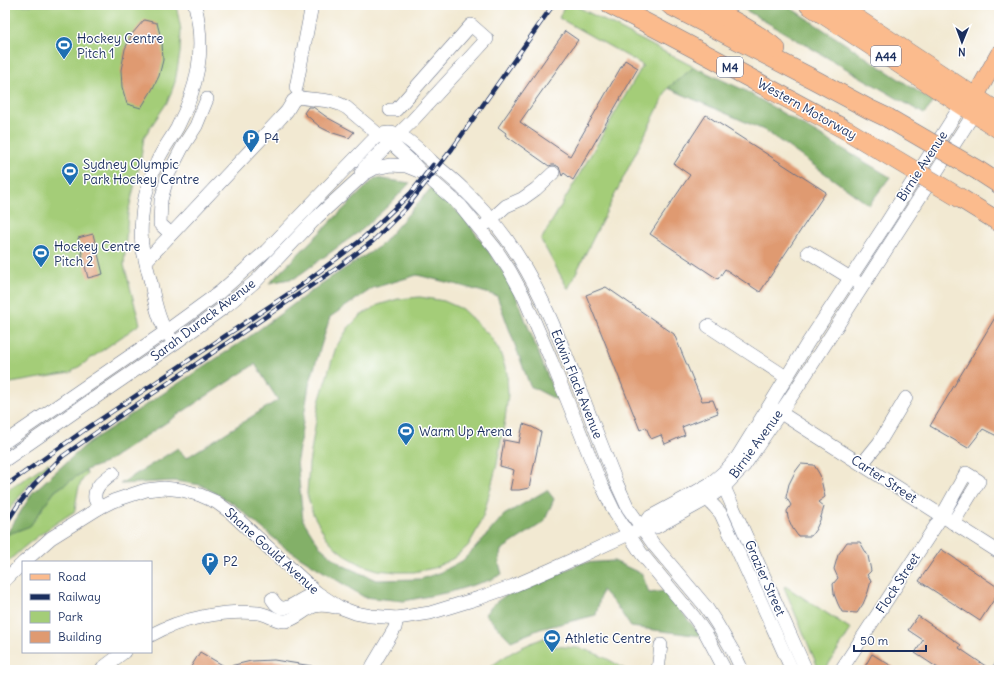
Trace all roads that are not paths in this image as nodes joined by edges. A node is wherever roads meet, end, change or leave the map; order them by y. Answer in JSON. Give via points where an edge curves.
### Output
{"nodes":[{"id":1,"x":195,"y":5,"type":"edge"},
{"id":2,"x":312,"y":5,"type":"edge"},
{"id":3,"x":611,"y":5,"type":"edge"},
{"id":4,"x":670,"y":5,"type":"edge"},
{"id":5,"x":703,"y":5,"type":"edge"},
{"id":6,"x":809,"y":5,"type":"edge"},
{"id":7,"x":836,"y":5,"type":"edge"},
{"id":8,"x":999,"y":54,"type":"edge"},
{"id":9,"x":813,"y":79,"type":"junction"},
{"id":10,"x":296,"y":88,"type":"dead end"},
{"id":11,"x":207,"y":99,"type":"dead end"},
{"id":12,"x":970,"y":105,"type":"junction"},
{"id":13,"x":390,"y":110,"type":"dead end"},
{"id":14,"x":999,"y":113,"type":"edge"},
{"id":15,"x":999,"y":129,"type":"edge"},
{"id":16,"x":379,"y":136,"type":"junction"},
{"id":17,"x":394,"y":138,"type":"junction"},
{"id":18,"x":553,"y":173,"type":"dead end"},
{"id":19,"x":359,"y":178,"type":"junction"},
{"id":20,"x":433,"y":182,"type":"dead end"},
{"id":21,"x":999,"y":184,"type":"edge"},
{"id":22,"x":492,"y":219,"type":"junction"},
{"id":23,"x":999,"y":222,"type":"edge"},
{"id":24,"x":480,"y":229,"type":"junction"},
{"id":25,"x":171,"y":234,"type":"junction"},
{"id":26,"x":808,"y":252,"type":"dead end"},
{"id":27,"x":146,"y":261,"type":"junction"},
{"id":28,"x":851,"y":278,"type":"junction"},
{"id":29,"x":863,"y":285,"type":"junction"},
{"id":30,"x":708,"y":326,"type":"dead end"},
{"id":31,"x":165,"y":332,"type":"junction"},
{"id":32,"x":175,"y":343,"type":"junction"},
{"id":33,"x":786,"y":377,"type":"junction"},
{"id":34,"x":906,"y":398,"type":"dead end"},
{"id":35,"x":775,"y":409,"type":"junction"},
{"id":36,"x":8,"y":437,"type":"edge"},
{"id":37,"x":5,"y":460,"type":"edge"},
{"id":38,"x":862,"y":464,"type":"junction"},
{"id":39,"x":113,"y":473,"type":"dead end"},
{"id":40,"x":717,"y":487,"type":"junction"},
{"id":41,"x":707,"y":499,"type":"junction"},
{"id":42,"x":99,"y":508,"type":"junction"},
{"id":43,"x":948,"y":519,"type":"junction"},
{"id":44,"x":642,"y":528,"type":"junction"},
{"id":45,"x":629,"y":534,"type":"junction"},
{"id":46,"x":999,"y":552,"type":"edge"},
{"id":47,"x":26,"y":561,"type":"edge"},
{"id":48,"x":22,"y":565,"type":"edge"},
{"id":49,"x":5,"y":580,"type":"edge"},
{"id":50,"x":316,"y":592,"type":"junction"},
{"id":51,"x":272,"y":599,"type":"dead end"},
{"id":52,"x":339,"y":607,"type":"junction"},
{"id":53,"x":309,"y":608,"type":"junction"},
{"id":54,"x":397,"y":618,"type":"junction"},
{"id":55,"x":152,"y":634,"type":"edge"},
{"id":56,"x":661,"y":645,"type":"dead end"},
{"id":57,"x":123,"y":653,"type":"edge"},
{"id":58,"x":102,"y":670,"type":"edge"},
{"id":59,"x":371,"y":670,"type":"edge"},
{"id":60,"x":658,"y":670,"type":"edge"},
{"id":61,"x":725,"y":670,"type":"edge"},
{"id":62,"x":742,"y":670,"type":"edge"},
{"id":63,"x":792,"y":670,"type":"edge"},
{"id":64,"x":806,"y":670,"type":"edge"},
{"id":65,"x":841,"y":670,"type":"edge"}],
"edges":[{"from":1,"to":27,"type":"street","via":[[200,45],[198,74],[190,99],[177,128],[157,161],[146,191],[142,221],[142,245]]},
{"from":2,"to":10,"type":"street"},
{"from":3,"to":23,"type":"highway","name":"Western Motorway","number":"M4","bridge":true,"via":[[848,131]]},
{"from":4,"to":9,"type":"highway","number":"M4"},
{"from":5,"to":9,"type":"highway","number":"M4","via":[[766,40]]},
{"from":6,"to":12,"type":"highway","number":"A44"},
{"from":7,"to":12,"type":"highway","number":"A44"},
{"from":8,"to":12,"type":"main road","name":"Birnie Avenue"},
{"from":9,"to":21,"type":"highway","number":"M4","bridge":true,"via":[[888,118]]},
{"from":11,"to":25,"type":"street","via":[[196,126],[168,175],[161,200],[160,224]]},
{"from":12,"to":14,"type":"highway","number":"A44"},
{"from":12,"to":15,"type":"highway","number":"A44"},
{"from":12,"to":28,"type":"street","name":"Birnie Avenue","via":[[958,110]]},
{"from":12,"to":29,"type":"street","name":"Birnie Avenue","via":[[971,118]]},
{"from":13,"to":17,"type":"street","via":[[396,110],[471,25],[487,39],[412,122]]},
{"from":16,"to":17,"type":"street","via":[[387,133]]},
{"from":16,"to":25,"type":"street","via":[[343,105],[334,101],[298,97]]},
{"from":16,"to":31,"type":"street","name":"Sarah Durack Avenue","via":[[357,155],[266,251],[220,292]]},
{"from":17,"to":19,"type":"street","via":[[364,168]]},
{"from":17,"to":19,"type":"street","name":"Sarah Durack Avenue","via":[[416,170],[399,165],[386,165]]},
{"from":17,"to":22,"type":"street","name":"Edwin Flack Avenue","via":[[411,143],[462,187]]},
{"from":18,"to":22,"type":"street","via":[[536,189],[506,206]]},
{"from":19,"to":32,"type":"street","name":"Sarah Durack Avenue","via":[[317,217],[257,280]]},
{"from":20,"to":24,"type":"street","name":"Edwin Flack Avenue","via":[[461,206]]},
{"from":22,"to":24,"type":"street"},
{"from":22,"to":44,"type":"street","name":"Edwin Flack Avenue","via":[[536,286],[616,484]]},
{"from":24,"to":45,"type":"street","name":"Edwin Flack Avenue","via":[[510,271],[523,295],[601,484],[614,513]]},
{"from":25,"to":27,"type":"street"},
{"from":26,"to":28,"type":"street"},
{"from":27,"to":31,"type":"street"},
{"from":28,"to":29,"type":"street"},
{"from":28,"to":33,"type":"street","name":"Birnie Avenue"},
{"from":29,"to":35,"type":"street","name":"Birnie Avenue","via":[[797,388]]},
{"from":30,"to":33,"type":"street"},
{"from":31,"to":32,"type":"street"},
{"from":31,"to":36,"type":"street","name":"Sarah Durack Avenue"},
{"from":32,"to":37,"type":"street","name":"Sarah Durack Avenue"},
{"from":33,"to":35,"type":"street","name":"Birnie Avenue"},
{"from":34,"to":38,"type":"street","via":[[879,443]]},
{"from":35,"to":38,"type":"street","name":"Carter Street"},
{"from":35,"to":40,"type":"street","name":"Birnie Avenue","via":[[725,471]]},
{"from":38,"to":43,"type":"street","name":"Carter Street"},
{"from":39,"to":42,"type":"street","via":[[96,491],[95,499]]},
{"from":40,"to":41,"type":"street","name":"Birnie Avenue"},
{"from":40,"to":44,"type":"street","name":"Birnie Avenue","via":[[688,497],[650,517]]},
{"from":40,"to":64,"type":"street","name":"Grazier Street"},
{"from":41,"to":44,"type":"street","name":"Birnie Avenue","via":[[656,527]]},
{"from":41,"to":63,"type":"street","via":[[721,514]]},
{"from":42,"to":47,"type":"street","name":"Shane Gould Avenue","via":[[51,538]]},
{"from":42,"to":50,"type":"street","name":"Shane Gould Avenue","via":[[146,490],[164,488],[200,495],[230,512]]},
{"from":43,"to":46,"type":"street","name":"Carter Street"},
{"from":43,"to":65,"type":"street","name":"Flock Street"},
{"from":44,"to":45,"type":"street","name":"Shane Gould Avenue"},
{"from":44,"to":62,"type":"street","name":"Edwin Flack Avenue","via":[[706,607]]},
{"from":45,"to":54,"type":"street","name":"Shane Gould Avenue","via":[[513,586],[430,614]]},
{"from":45,"to":61,"type":"street","name":"Edwin Flack Avenue","via":[[641,553],[694,616]]},
{"from":48,"to":49,"type":"street","name":"Shane Gould Avenue"},
{"from":50,"to":51,"type":"street","via":[[284,608],[278,607]]},
{"from":50,"to":52,"type":"street","name":"Shane Gould Avenue"},
{"from":50,"to":53,"type":"street"},
{"from":52,"to":53,"type":"street","via":[[319,605]]},
{"from":52,"to":54,"type":"street","name":"Shane Gould Avenue","via":[[355,613]]},
{"from":53,"to":55,"type":"street","via":[[283,621],[261,613],[218,614],[190,619]]},
{"from":54,"to":59,"type":"street","via":[[395,628]]},
{"from":56,"to":60,"type":"street"},
{"from":57,"to":58,"type":"street"}]}
